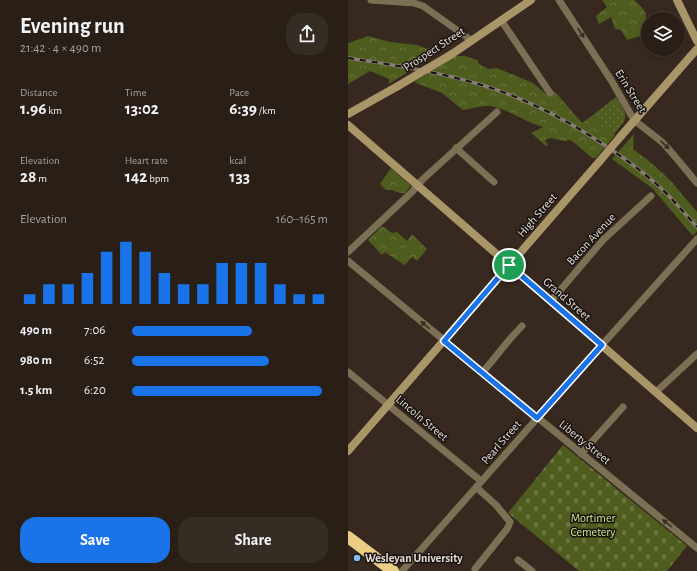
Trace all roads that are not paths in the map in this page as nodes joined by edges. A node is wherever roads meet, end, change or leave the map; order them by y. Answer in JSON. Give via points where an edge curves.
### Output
{"nodes":[{"id":1,"x":371,"y":0,"type":"edge"},
{"id":2,"x":531,"y":0,"type":"edge"},
{"id":3,"x":559,"y":0,"type":"edge"},
{"id":4,"x":677,"y":0,"type":"edge"},
{"id":5,"x":398,"y":1,"type":"edge"},
{"id":6,"x":501,"y":20,"type":"junction"},
{"id":7,"x":471,"y":40,"type":"junction"},
{"id":8,"x":697,"y":41,"type":"edge"},
{"id":9,"x":697,"y":49,"type":"edge"},
{"id":10,"x":550,"y":93,"type":"dead end"},
{"id":11,"x":496,"y":112,"type":"dead end"},
{"id":12,"x":348,"y":114,"type":"edge"},
{"id":13,"x":634,"y":120,"type":"junction"},
{"id":14,"x":348,"y":125,"type":"edge"},
{"id":15,"x":456,"y":148,"type":"junction"},
{"id":16,"x":494,"y":182,"type":"dead end"},
{"id":17,"x":697,"y":183,"type":"edge"},
{"id":18,"x":417,"y":185,"type":"junction"},
{"id":19,"x":651,"y":196,"type":"dead end"},
{"id":20,"x":697,"y":239,"type":"edge"},
{"id":21,"x":348,"y":252,"type":"edge"},
{"id":22,"x":348,"y":261,"type":"edge"},
{"id":23,"x":509,"y":265,"type":"junction"},
{"id":24,"x":551,"y":301,"type":"junction"},
{"id":25,"x":522,"y":326,"type":"dead end"},
{"id":26,"x":444,"y":341,"type":"junction"},
{"id":27,"x":602,"y":345,"type":"junction"},
{"id":28,"x":697,"y":354,"type":"edge"},
{"id":29,"x":348,"y":372,"type":"edge"},
{"id":30,"x":483,"y":372,"type":"junction"},
{"id":31,"x":656,"y":392,"type":"junction"},
{"id":32,"x":388,"y":404,"type":"junction"},
{"id":33,"x":623,"y":407,"type":"dead end"},
{"id":34,"x":537,"y":418,"type":"junction"},
{"id":35,"x":697,"y":428,"type":"edge"},
{"id":36,"x":348,"y":451,"type":"edge"},
{"id":37,"x":582,"y":454,"type":"junction"},
{"id":38,"x":479,"y":484,"type":"junction"},
{"id":39,"x":348,"y":537,"type":"edge"},
{"id":40,"x":697,"y":548,"type":"edge"},
{"id":41,"x":518,"y":560,"type":"dead end"},
{"id":42,"x":475,"y":568,"type":"dead end"},
{"id":43,"x":393,"y":571,"type":"edge"},
{"id":44,"x":402,"y":571,"type":"edge"},
{"id":45,"x":532,"y":571,"type":"edge"}],
"edges":[{"from":1,"to":5,"type":"street"},
{"from":2,"to":6,"type":"street","name":"Prospect Street"},
{"from":3,"to":13,"type":"street","name":"Erin Street","one_way":true},
{"from":4,"to":8,"type":"street"},
{"from":5,"to":7,"type":"street","via":[[414,2],[423,6]]},
{"from":6,"to":7,"type":"street","name":"Prospect Street"},
{"from":6,"to":10,"type":"street"},
{"from":7,"to":12,"type":"street","name":"Prospect Street","bridge":true,"via":[[452,54]]},
{"from":9,"to":13,"type":"street","name":"High Street"},
{"from":11,"to":15,"type":"street"},
{"from":13,"to":17,"type":"street","name":"Erin Street","one_way":true,"via":[[662,142]]},
{"from":13,"to":23,"type":"street","name":"High Street","bridge":true},
{"from":14,"to":18,"type":"street","name":"Grand Street"},
{"from":15,"to":16,"type":"street"},
{"from":15,"to":18,"type":"street"},
{"from":18,"to":21,"type":"street"},
{"from":18,"to":23,"type":"street","name":"Grand Street"},
{"from":19,"to":24,"type":"street","name":"Bacon Avenue","via":[[603,240]]},
{"from":20,"to":27,"type":"street","name":"Pearl Street"},
{"from":26,"to":22,"type":"street","name":"Liberty Street","one_way":true},
{"from":23,"to":24,"type":"street","name":"Grand Street"},
{"from":23,"to":26,"type":"street","name":"High Street"},
{"from":24,"to":27,"type":"street","name":"Grand Street"},
{"from":25,"to":30,"type":"street"},
{"from":26,"to":30,"type":"street","name":"Liberty Street"},
{"from":26,"to":32,"type":"street","name":"High Street"},
{"from":27,"to":31,"type":"street","name":"Grand Street"},
{"from":27,"to":34,"type":"street","name":"Pearl Street"},
{"from":28,"to":31,"type":"street"},
{"from":29,"to":32,"type":"street","name":"Lincoln Street"},
{"from":30,"to":34,"type":"street","name":"Liberty Street"},
{"from":31,"to":35,"type":"street","name":"Grand Street"},
{"from":32,"to":36,"type":"street","name":"High Street"},
{"from":32,"to":38,"type":"street","name":"Lincoln Street"},
{"from":33,"to":37,"type":"street"},
{"from":34,"to":37,"type":"street","name":"Liberty Street"},
{"from":34,"to":38,"type":"street","name":"Pearl Street"},
{"from":40,"to":37,"type":"street","name":"Liberty Street","one_way":true},
{"from":38,"to":42,"type":"street","name":"Lincoln Street","via":[[510,522]]},
{"from":38,"to":44,"type":"street","name":"Pearl Street"},
{"from":39,"to":43,"type":"highway"},
{"from":41,"to":45,"type":"street"}]}
